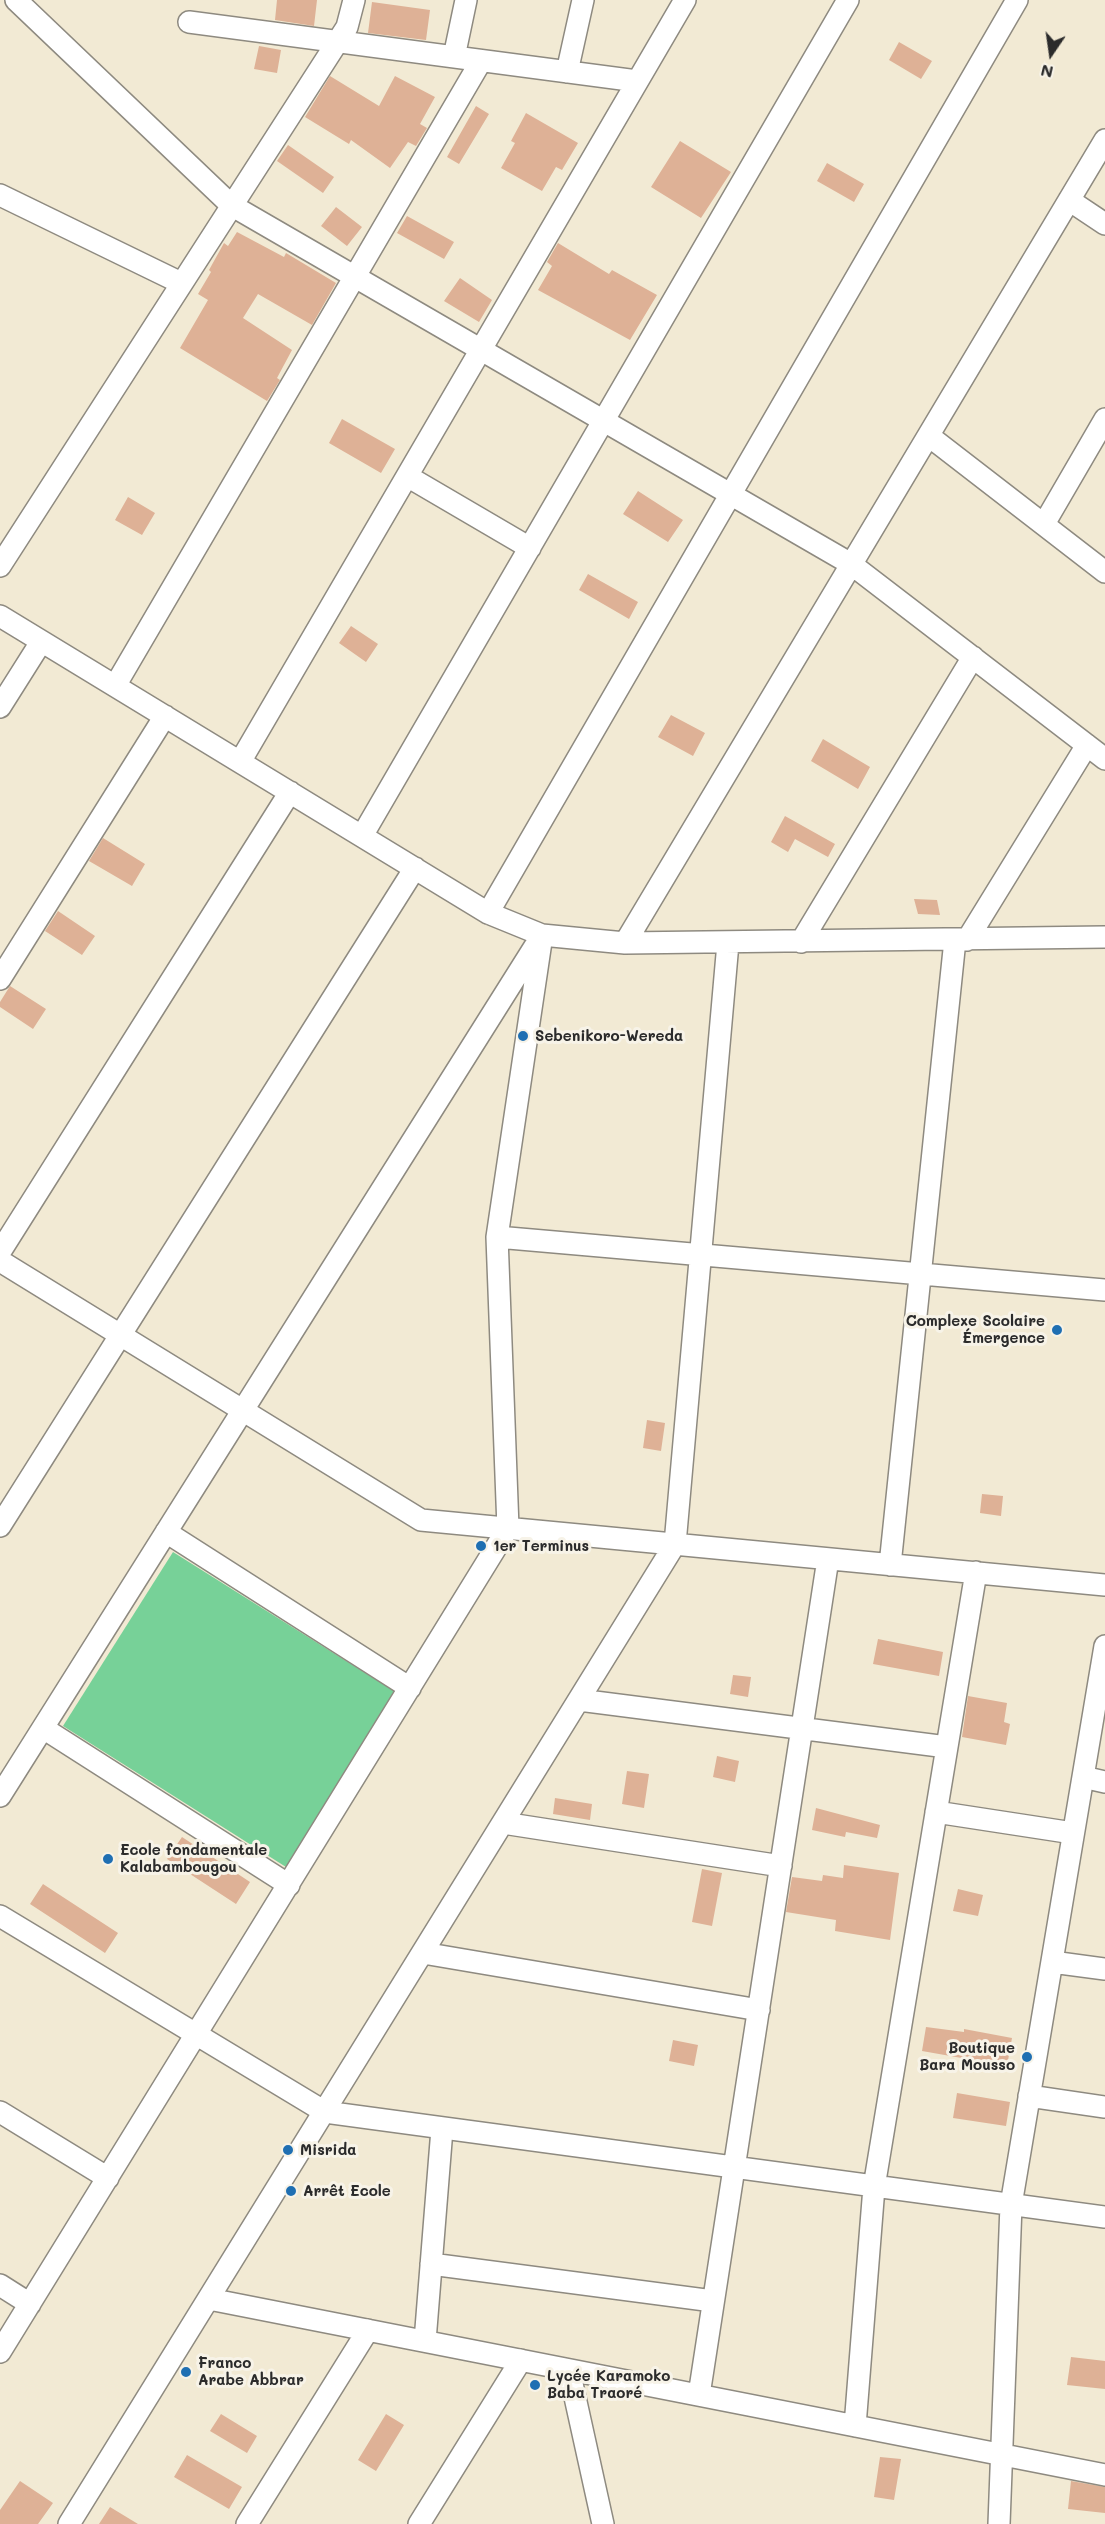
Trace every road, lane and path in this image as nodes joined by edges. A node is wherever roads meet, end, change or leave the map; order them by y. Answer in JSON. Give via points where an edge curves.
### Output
{"nodes":[{"id":1,"x":16,"y":0,"type":"edge"},
{"id":2,"x":354,"y":0,"type":"edge"},
{"id":3,"x":466,"y":0,"type":"edge"},
{"id":4,"x":583,"y":0,"type":"edge"},
{"id":5,"x":685,"y":0,"type":"edge"},
{"id":6,"x":848,"y":0,"type":"edge"},
{"id":7,"x":1017,"y":0,"type":"edge"},
{"id":8,"x":189,"y":22,"type":"dead end"},
{"id":9,"x":338,"y":42,"type":"junction"},
{"id":10,"x":454,"y":57,"type":"junction"},
{"id":11,"x":481,"y":61,"type":"junction"},
{"id":12,"x":567,"y":72,"type":"junction"},
{"id":13,"x":637,"y":81,"type":"junction"},
{"id":14,"x":1105,"y":141,"type":"edge"},
{"id":15,"x":0,"y":195,"type":"edge"},
{"id":16,"x":1069,"y":200,"type":"junction"},
{"id":17,"x":231,"y":205,"type":"junction"},
{"id":18,"x":1105,"y":224,"type":"edge"},
{"id":19,"x":355,"y":277,"type":"junction"},
{"id":20,"x":181,"y":283,"type":"junction"},
{"id":21,"x":481,"y":350,"type":"junction"},
{"id":22,"x":1105,"y":419,"type":"edge"},
{"id":23,"x":604,"y":420,"type":"junction"},
{"id":24,"x":929,"y":436,"type":"junction"},
{"id":25,"x":408,"y":476,"type":"junction"},
{"id":26,"x":731,"y":494,"type":"junction"},
{"id":27,"x":1044,"y":524,"type":"junction"},
{"id":28,"x":530,"y":548,"type":"junction"},
{"id":29,"x":851,"y":564,"type":"junction"},
{"id":30,"x":0,"y":566,"type":"edge"},
{"id":31,"x":1105,"y":572,"type":"edge"},
{"id":32,"x":0,"y":616,"type":"edge"},
{"id":33,"x":41,"y":642,"type":"junction"},
{"id":34,"x":973,"y":657,"type":"junction"},
{"id":35,"x":115,"y":686,"type":"junction"},
{"id":36,"x":0,"y":707,"type":"edge"},
{"id":37,"x":165,"y":716,"type":"junction"},
{"id":38,"x":1087,"y":745,"type":"junction"},
{"id":39,"x":1105,"y":759,"type":"edge"},
{"id":40,"x":240,"y":762,"type":"junction"},
{"id":41,"x":290,"y":792,"type":"junction"},
{"id":42,"x":362,"y":836,"type":"junction"},
{"id":43,"x":415,"y":868,"type":"junction"},
{"id":44,"x":488,"y":913,"type":"junction"},
{"id":45,"x":542,"y":935,"type":"junction"},
{"id":46,"x":1105,"y":938,"type":"edge"},
{"id":47,"x":961,"y":940,"type":"junction"},
{"id":48,"x":801,"y":942,"type":"junction"},
{"id":49,"x":728,"y":943,"type":"junction"},
{"id":50,"x":626,"y":944,"type":"junction"},
{"id":51,"x":0,"y":979,"type":"edge"},
{"id":52,"x":497,"y":1236,"type":"junction"},
{"id":53,"x":0,"y":1252,"type":"edge"},
{"id":54,"x":700,"y":1254,"type":"junction"},
{"id":55,"x":0,"y":1261,"type":"edge"},
{"id":56,"x":921,"y":1274,"type":"junction"},
{"id":57,"x":1105,"y":1290,"type":"edge"},
{"id":58,"x":120,"y":1335,"type":"junction"},
{"id":59,"x":243,"y":1410,"type":"junction"},
{"id":60,"x":0,"y":1526,"type":"edge"},
{"id":61,"x":508,"y":1528,"type":"junction"},
{"id":62,"x":166,"y":1532,"type":"junction"},
{"id":63,"x":675,"y":1544,"type":"junction"},
{"id":64,"x":828,"y":1559,"type":"junction"},
{"id":65,"x":890,"y":1564,"type":"junction"},
{"id":66,"x":976,"y":1572,"type":"junction"},
{"id":67,"x":1105,"y":1585,"type":"edge"},
{"id":68,"x":1105,"y":1646,"type":"edge"},
{"id":69,"x":410,"y":1688,"type":"junction"},
{"id":70,"x":579,"y":1700,"type":"junction"},
{"id":71,"x":43,"y":1728,"type":"junction"},
{"id":72,"x":802,"y":1728,"type":"junction"},
{"id":73,"x":947,"y":1747,"type":"junction"},
{"id":74,"x":1083,"y":1777,"type":"junction"},
{"id":75,"x":1105,"y":1782,"type":"edge"},
{"id":76,"x":0,"y":1796,"type":"edge"},
{"id":77,"x":936,"y":1812,"type":"junction"},
{"id":78,"x":503,"y":1823,"type":"junction"},
{"id":79,"x":1073,"y":1833,"type":"junction"},
{"id":80,"x":781,"y":1866,"type":"junction"},
{"id":81,"x":289,"y":1885,"type":"junction"},
{"id":82,"x":0,"y":1916,"type":"edge"},
{"id":83,"x":423,"y":1953,"type":"junction"},
{"id":84,"x":1052,"y":1962,"type":"junction"},
{"id":85,"x":1105,"y":1969,"type":"edge"},
{"id":86,"x":759,"y":2010,"type":"junction"},
{"id":87,"x":196,"y":2035,"type":"junction"},
{"id":88,"x":1029,"y":2096,"type":"junction"},
{"id":89,"x":1105,"y":2107,"type":"edge"},
{"id":90,"x":0,"y":2112,"type":"edge"},
{"id":91,"x":325,"y":2112,"type":"junction"},
{"id":92,"x":442,"y":2129,"type":"junction"},
{"id":93,"x":734,"y":2169,"type":"junction"},
{"id":94,"x":108,"y":2178,"type":"junction"},
{"id":95,"x":874,"y":2187,"type":"junction"},
{"id":96,"x":1011,"y":2205,"type":"junction"},
{"id":97,"x":1105,"y":2217,"type":"edge"},
{"id":98,"x":431,"y":2264,"type":"junction"},
{"id":99,"x":0,"y":2285,"type":"edge"},
{"id":100,"x":209,"y":2299,"type":"junction"},
{"id":101,"x":713,"y":2301,"type":"junction"},
{"id":102,"x":30,"y":2304,"type":"junction"},
{"id":103,"x":368,"y":2330,"type":"junction"},
{"id":104,"x":425,"y":2341,"type":"junction"},
{"id":105,"x":0,"y":2352,"type":"edge"},
{"id":106,"x":521,"y":2360,"type":"junction"},
{"id":107,"x":569,"y":2370,"type":"junction"},
{"id":108,"x":699,"y":2395,"type":"junction"},
{"id":109,"x":855,"y":2426,"type":"junction"},
{"id":110,"x":1002,"y":2456,"type":"junction"},
{"id":111,"x":1105,"y":2475,"type":"edge"},
{"id":112,"x":599,"y":2520,"type":"edge"},
{"id":113,"x":69,"y":2524,"type":"edge"},
{"id":114,"x":247,"y":2524,"type":"edge"},
{"id":115,"x":419,"y":2524,"type":"edge"},
{"id":116,"x":999,"y":2524,"type":"edge"}],
"edges":[{"from":1,"to":17,"type":"street"},
{"from":2,"to":9,"type":"street","via":[[347,27]]},
{"from":3,"to":10,"type":"street"},
{"from":4,"to":12,"type":"street"},
{"from":5,"to":13,"type":"street"},
{"from":6,"to":23,"type":"street"},
{"from":7,"to":26,"type":"street"},
{"from":8,"to":9,"type":"street"},
{"from":9,"to":10,"type":"street"},
{"from":9,"to":17,"type":"street"},
{"from":10,"to":11,"type":"street"},
{"from":11,"to":12,"type":"street"},
{"from":11,"to":19,"type":"street"},
{"from":12,"to":13,"type":"street"},
{"from":13,"to":21,"type":"street"},
{"from":14,"to":16,"type":"street"},
{"from":15,"to":20,"type":"street"},
{"from":16,"to":18,"type":"street"},
{"from":16,"to":24,"type":"street"},
{"from":17,"to":19,"type":"street"},
{"from":17,"to":20,"type":"street"},
{"from":19,"to":21,"type":"street"},
{"from":19,"to":35,"type":"street"},
{"from":20,"to":30,"type":"street"},
{"from":21,"to":23,"type":"street"},
{"from":21,"to":25,"type":"street"},
{"from":22,"to":27,"type":"street"},
{"from":23,"to":26,"type":"street"},
{"from":23,"to":28,"type":"street"},
{"from":24,"to":27,"type":"street"},
{"from":24,"to":29,"type":"street"},
{"from":25,"to":28,"type":"street"},
{"from":25,"to":40,"type":"street"},
{"from":26,"to":29,"type":"street"},
{"from":26,"to":44,"type":"street"},
{"from":27,"to":31,"type":"street"},
{"from":28,"to":42,"type":"street"},
{"from":29,"to":34,"type":"street"},
{"from":29,"to":50,"type":"street"},
{"from":32,"to":33,"type":"street"},
{"from":33,"to":35,"type":"street"},
{"from":33,"to":36,"type":"street"},
{"from":34,"to":38,"type":"street"},
{"from":34,"to":48,"type":"street"},
{"from":35,"to":37,"type":"street"},
{"from":37,"to":40,"type":"street"},
{"from":37,"to":51,"type":"street"},
{"from":38,"to":39,"type":"street"},
{"from":38,"to":47,"type":"street"},
{"from":40,"to":41,"type":"street"},
{"from":41,"to":42,"type":"street"},
{"from":41,"to":53,"type":"street"},
{"from":42,"to":43,"type":"street"},
{"from":43,"to":44,"type":"street"},
{"from":43,"to":58,"type":"street"},
{"from":44,"to":45,"type":"street"},
{"from":45,"to":50,"type":"street"},
{"from":45,"to":52,"type":"street"},
{"from":45,"to":59,"type":"street"},
{"from":46,"to":47,"type":"street"},
{"from":47,"to":48,"type":"street"},
{"from":47,"to":56,"type":"street"},
{"from":48,"to":49,"type":"street"},
{"from":49,"to":50,"type":"street"},
{"from":49,"to":54,"type":"street"},
{"from":52,"to":54,"type":"street"},
{"from":52,"to":61,"type":"street"},
{"from":54,"to":56,"type":"street"},
{"from":54,"to":63,"type":"street"},
{"from":55,"to":58,"type":"street"},
{"from":56,"to":57,"type":"street"},
{"from":56,"to":65,"type":"street"},
{"from":58,"to":59,"type":"street"},
{"from":58,"to":60,"type":"street"},
{"from":59,"to":61,"type":"street","via":[[421,1520]]},
{"from":59,"to":62,"type":"street"},
{"from":61,"to":63,"type":"street"},
{"from":61,"to":69,"type":"street"},
{"from":62,"to":69,"type":"street"},
{"from":62,"to":71,"type":"street"},
{"from":63,"to":64,"type":"street"},
{"from":63,"to":70,"type":"street"},
{"from":64,"to":65,"type":"street"},
{"from":64,"to":72,"type":"street"},
{"from":65,"to":66,"type":"street"},
{"from":66,"to":67,"type":"street"},
{"from":66,"to":73,"type":"street"},
{"from":68,"to":74,"type":"street"},
{"from":69,"to":81,"type":"street"},
{"from":70,"to":72,"type":"street"},
{"from":70,"to":78,"type":"street"},
{"from":71,"to":76,"type":"street"},
{"from":71,"to":81,"type":"street"},
{"from":72,"to":73,"type":"street"},
{"from":72,"to":80,"type":"street"},
{"from":73,"to":77,"type":"street"},
{"from":74,"to":75,"type":"street"},
{"from":74,"to":79,"type":"street"},
{"from":77,"to":79,"type":"street"},
{"from":77,"to":95,"type":"street"},
{"from":78,"to":80,"type":"street"},
{"from":78,"to":83,"type":"street"},
{"from":79,"to":84,"type":"street"},
{"from":80,"to":86,"type":"street"},
{"from":81,"to":87,"type":"street"},
{"from":82,"to":87,"type":"street"},
{"from":83,"to":86,"type":"street"},
{"from":83,"to":91,"type":"street"},
{"from":84,"to":85,"type":"street"},
{"from":84,"to":88,"type":"street"},
{"from":86,"to":93,"type":"street"},
{"from":87,"to":91,"type":"street"},
{"from":87,"to":94,"type":"street"},
{"from":88,"to":89,"type":"street"},
{"from":88,"to":96,"type":"street"},
{"from":90,"to":94,"type":"street"},
{"from":91,"to":92,"type":"street"},
{"from":91,"to":100,"type":"street"},
{"from":92,"to":93,"type":"street"},
{"from":92,"to":98,"type":"street"},
{"from":93,"to":95,"type":"street"},
{"from":93,"to":101,"type":"street"},
{"from":94,"to":102,"type":"street"},
{"from":95,"to":96,"type":"street"},
{"from":95,"to":109,"type":"street"},
{"from":96,"to":97,"type":"street"},
{"from":96,"to":110,"type":"street"},
{"from":98,"to":101,"type":"street"},
{"from":98,"to":104,"type":"street"},
{"from":99,"to":102,"type":"street"},
{"from":100,"to":103,"type":"street"},
{"from":100,"to":113,"type":"street"},
{"from":101,"to":108,"type":"street"},
{"from":102,"to":105,"type":"street"},
{"from":103,"to":104,"type":"street"},
{"from":103,"to":114,"type":"street"},
{"from":104,"to":106,"type":"street"},
{"from":106,"to":107,"type":"street"},
{"from":106,"to":115,"type":"street"},
{"from":107,"to":108,"type":"street"},
{"from":107,"to":112,"type":"street"},
{"from":108,"to":109,"type":"street"},
{"from":109,"to":110,"type":"street"},
{"from":110,"to":111,"type":"street"},
{"from":110,"to":116,"type":"street"}]}
